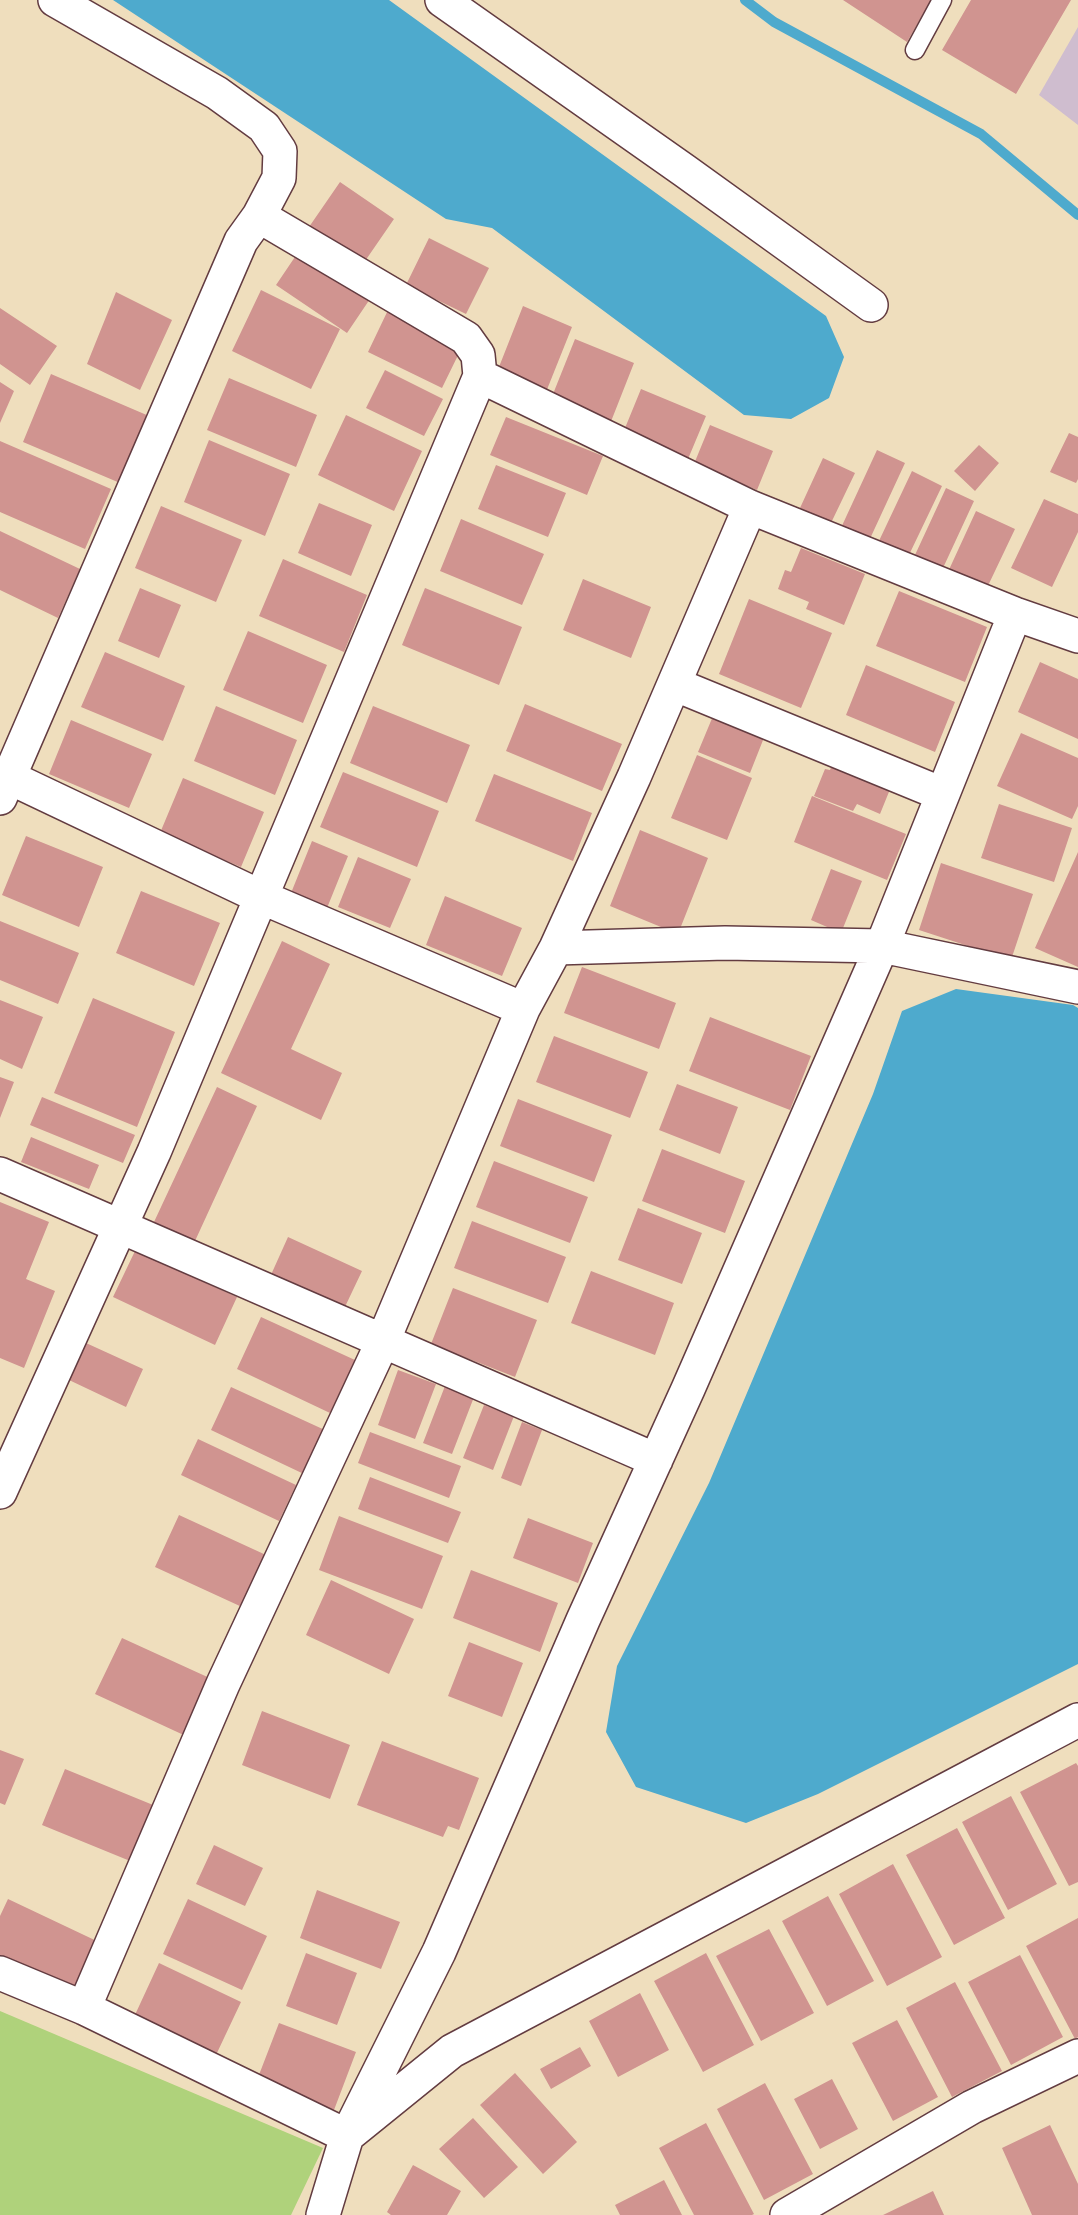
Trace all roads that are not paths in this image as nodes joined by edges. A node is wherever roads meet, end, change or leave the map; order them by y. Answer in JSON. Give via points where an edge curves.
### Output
{"nodes":[{"id":1,"x":55,"y":0,"type":"edge"},
{"id":2,"x":442,"y":0,"type":"edge"},
{"id":3,"x":942,"y":0,"type":"edge"},
{"id":4,"x":915,"y":50,"type":"dead end"},
{"id":5,"x":259,"y":216,"type":"junction"},
{"id":6,"x":871,"y":305,"type":"dead end"},
{"id":7,"x":480,"y":376,"type":"junction"},
{"id":8,"x":750,"y":507,"type":"junction"},
{"id":9,"x":1016,"y":614,"type":"junction"},
{"id":10,"x":1078,"y":636,"type":"edge"},
{"id":11,"x":674,"y":684,"type":"junction"},
{"id":12,"x":3,"y":782,"type":"edge"},
{"id":13,"x":942,"y":794,"type":"junction"},
{"id":14,"x":261,"y":897,"type":"junction"},
{"id":15,"x":882,"y":946,"type":"junction"},
{"id":16,"x":556,"y":948,"type":"junction"},
{"id":17,"x":1078,"y":987,"type":"edge"},
{"id":18,"x":523,"y":1009,"type":"junction"},
{"id":19,"x":0,"y":1174,"type":"edge"},
{"id":20,"x":120,"y":1227,"type":"junction"},
{"id":21,"x":383,"y":1341,"type":"junction"},
{"id":22,"x":656,"y":1460,"type":"junction"},
{"id":23,"x":0,"y":1492,"type":"edge"},
{"id":24,"x":1078,"y":1720,"type":"edge"},
{"id":25,"x":0,"y":1973,"type":"edge"},
{"id":26,"x":84,"y":2008,"type":"junction"},
{"id":27,"x":1078,"y":2056,"type":"edge"},
{"id":28,"x":347,"y":2136,"type":"junction"},
{"id":29,"x":323,"y":2215,"type":"edge"},
{"id":30,"x":787,"y":2215,"type":"edge"}],
"edges":[{"from":1,"to":5,"type":"street","via":[[217,93],[264,127],[280,151],[279,178]]},
{"from":2,"to":6,"type":"street"},
{"from":3,"to":4,"type":"lane"},
{"from":5,"to":7,"type":"street","via":[[466,338],[478,355]]},
{"from":5,"to":12,"type":"street","via":[[241,241]]},
{"from":7,"to":8,"type":"street"},
{"from":7,"to":14,"type":"street"},
{"from":8,"to":9,"type":"street"},
{"from":8,"to":11,"type":"street"},
{"from":9,"to":10,"type":"street"},
{"from":9,"to":13,"type":"street"},
{"from":11,"to":13,"type":"street"},
{"from":11,"to":16,"type":"street"},
{"from":12,"to":14,"type":"street"},
{"from":13,"to":15,"type":"street"},
{"from":14,"to":18,"type":"street"},
{"from":14,"to":20,"type":"street"},
{"from":15,"to":16,"type":"street"},
{"from":15,"to":17,"type":"street"},
{"from":15,"to":22,"type":"street"},
{"from":16,"to":18,"type":"street"},
{"from":18,"to":21,"type":"street"},
{"from":19,"to":20,"type":"street"},
{"from":20,"to":21,"type":"street"},
{"from":20,"to":23,"type":"street"},
{"from":21,"to":22,"type":"street"},
{"from":21,"to":26,"type":"street","via":[[223,1684]]},
{"from":22,"to":28,"type":"street","via":[[439,1952]]},
{"from":24,"to":28,"type":"street","via":[[452,2051]]},
{"from":25,"to":26,"type":"street"},
{"from":26,"to":28,"type":"street"},
{"from":27,"to":30,"type":"street","via":[[972,2107]]},
{"from":28,"to":29,"type":"street"}]}
